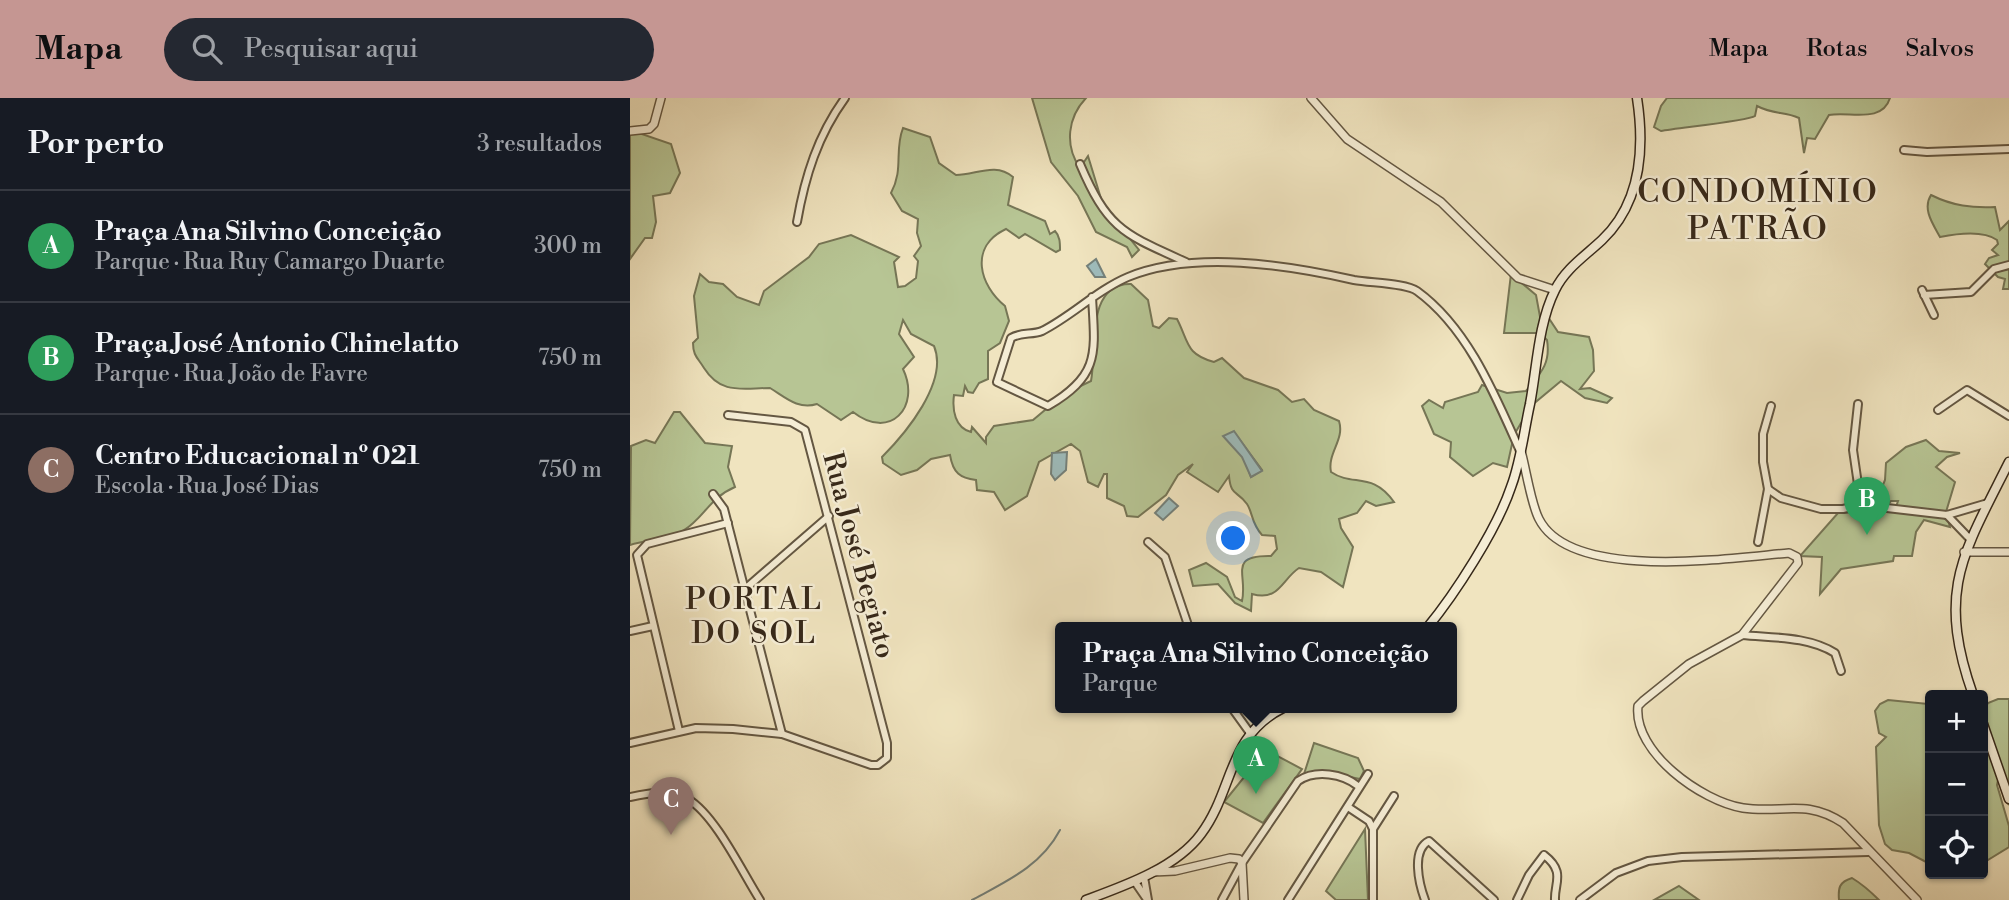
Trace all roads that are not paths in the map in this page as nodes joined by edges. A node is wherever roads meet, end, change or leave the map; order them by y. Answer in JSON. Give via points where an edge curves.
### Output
{"nodes":[{"id":1,"x":662,"y":98,"type":"edge"},
{"id":2,"x":845,"y":98,"type":"edge"},
{"id":3,"x":1311,"y":98,"type":"edge"},
{"id":4,"x":1637,"y":98,"type":"edge"},
{"id":5,"x":630,"y":131,"type":"edge"},
{"id":6,"x":2009,"y":149,"type":"edge"},
{"id":7,"x":1904,"y":150,"type":"dead end"},
{"id":8,"x":1080,"y":164,"type":"dead end"},
{"id":9,"x":797,"y":222,"type":"dead end"},
{"id":10,"x":1163,"y":251,"type":"junction"},
{"id":11,"x":1188,"y":263,"type":"junction"},
{"id":12,"x":2009,"y":265,"type":"edge"},
{"id":13,"x":1157,"y":268,"type":"junction"},
{"id":14,"x":1555,"y":289,"type":"junction"},
{"id":15,"x":1092,"y":297,"type":"junction"},
{"id":16,"x":1934,"y":315,"type":"dead end"},
{"id":17,"x":1858,"y":404,"type":"dead end"},
{"id":18,"x":1771,"y":406,"type":"dead end"},
{"id":19,"x":1938,"y":410,"type":"dead end"},
{"id":20,"x":728,"y":415,"type":"dead end"},
{"id":21,"x":2009,"y":416,"type":"edge"},
{"id":22,"x":1521,"y":451,"type":"junction"},
{"id":23,"x":2009,"y":462,"type":"edge"},
{"id":24,"x":1768,"y":489,"type":"junction"},
{"id":25,"x":713,"y":494,"type":"dead end"},
{"id":26,"x":1781,"y":498,"type":"junction"},
{"id":27,"x":1766,"y":502,"type":"junction"},
{"id":28,"x":1988,"y":503,"type":"junction"},
{"id":29,"x":1861,"y":505,"type":"junction"},
{"id":30,"x":1947,"y":515,"type":"junction"},
{"id":31,"x":829,"y":516,"type":"junction"},
{"id":32,"x":728,"y":523,"type":"junction"},
{"id":33,"x":1970,"y":539,"type":"junction"},
{"id":34,"x":1148,"y":542,"type":"dead end"},
{"id":35,"x":1758,"y":542,"type":"dead end"},
{"id":36,"x":1964,"y":552,"type":"junction"},
{"id":37,"x":2009,"y":552,"type":"edge"},
{"id":38,"x":745,"y":589,"type":"junction"},
{"id":39,"x":1187,"y":622,"type":"edge"},
{"id":40,"x":1431,"y":622,"type":"edge"},
{"id":41,"x":653,"y":626,"type":"junction"},
{"id":42,"x":630,"y":631,"type":"edge"},
{"id":43,"x":1742,"y":635,"type":"junction"},
{"id":44,"x":1841,"y":671,"type":"dead end"},
{"id":45,"x":1972,"y":690,"type":"edge"},
{"id":46,"x":1235,"y":713,"type":"edge"},
{"id":47,"x":1273,"y":713,"type":"edge"},
{"id":48,"x":679,"y":731,"type":"junction"},
{"id":49,"x":1250,"y":733,"type":"junction"},
{"id":50,"x":782,"y":734,"type":"junction"},
{"id":51,"x":1988,"y":738,"type":"edge"},
{"id":52,"x":630,"y":743,"type":"edge"},
{"id":53,"x":1368,"y":774,"type":"dead end"},
{"id":54,"x":1358,"y":786,"type":"junction"},
{"id":55,"x":1394,"y":796,"type":"dead end"},
{"id":56,"x":630,"y":797,"type":"edge"},
{"id":57,"x":2009,"y":799,"type":"edge"},
{"id":58,"x":1348,"y":807,"type":"junction"},
{"id":59,"x":1373,"y":829,"type":"junction"},
{"id":60,"x":1868,"y":852,"type":"junction"},
{"id":61,"x":1167,"y":863,"type":"junction"},
{"id":62,"x":1242,"y":863,"type":"junction"},
{"id":63,"x":1175,"y":871,"type":"junction"},
{"id":64,"x":1149,"y":874,"type":"junction"},
{"id":65,"x":1135,"y":882,"type":"junction"},
{"id":66,"x":760,"y":900,"type":"edge"},
{"id":67,"x":1086,"y":900,"type":"edge"},
{"id":68,"x":1148,"y":900,"type":"edge"},
{"id":69,"x":1222,"y":900,"type":"edge"},
{"id":70,"x":1244,"y":900,"type":"edge"},
{"id":71,"x":1288,"y":900,"type":"edge"},
{"id":72,"x":1373,"y":900,"type":"edge"},
{"id":73,"x":1425,"y":900,"type":"edge"},
{"id":74,"x":1494,"y":900,"type":"edge"},
{"id":75,"x":1517,"y":900,"type":"edge"},
{"id":76,"x":1555,"y":900,"type":"edge"},
{"id":77,"x":1580,"y":900,"type":"edge"},
{"id":78,"x":1917,"y":900,"type":"edge"}],
"edges":[{"from":1,"to":5,"type":"street","via":[[654,124]]},
{"from":2,"to":9,"type":"street","via":[[821,136]]},
{"from":3,"to":14,"type":"street","via":[[1347,139],[1441,202],[1518,278]]},
{"from":4,"to":14,"type":"main road","via":[[1641,145],[1627,211]]},
{"from":6,"to":7,"type":"street"},
{"from":8,"to":10,"type":"street","via":[[1107,217],[1128,235]]},
{"from":10,"to":11,"type":"street"},
{"from":10,"to":13,"type":"street"},
{"from":11,"to":13,"type":"street"},
{"from":11,"to":22,"type":"street","via":[[1272,267],[1414,288],[1438,308],[1479,366]]},
{"from":12,"to":16,"type":"street","via":[[1994,269],[1971,292],[1923,293]]},
{"from":13,"to":15,"type":"street","via":[[1127,277]]},
{"from":14,"to":22,"type":"main road"},
{"from":15,"to":15,"type":"street","via":[[1045,329],[1011,338],[997,376],[1002,385],[1048,406],[1088,374],[1093,349]]},
{"from":17,"to":29,"type":"street","via":[[1853,450]]},
{"from":18,"to":24,"type":"street","via":[[1762,447]]},
{"from":19,"to":21,"type":"street","via":[[1966,390]]},
{"from":20,"to":31,"type":"street","name":"Rua José Begiato","via":[[791,422],[805,430]]},
{"from":22,"to":40,"type":"main road","via":[[1496,521]]},
{"from":22,"to":43,"type":"street","via":[[1539,519],[1564,545],[1614,559],[1671,563],[1789,553],[1797,557],[1798,562]]},
{"from":23,"to":28,"type":"main road"},
{"from":24,"to":26,"type":"street"},
{"from":24,"to":27,"type":"street"},
{"from":25,"to":32,"type":"street"},
{"from":26,"to":27,"type":"street"},
{"from":26,"to":29,"type":"street","via":[[1821,509]]},
{"from":27,"to":35,"type":"street"},
{"from":28,"to":30,"type":"street"},
{"from":28,"to":33,"type":"main road"},
{"from":29,"to":30,"type":"street"},
{"from":30,"to":33,"type":"street"},
{"from":31,"to":38,"type":"street"},
{"from":31,"to":50,"type":"street","name":"Rua José Begiato","via":[[887,758],[878,765],[858,761]]},
{"from":32,"to":38,"type":"street"},
{"from":32,"to":41,"type":"street","via":[[640,548],[637,562]]},
{"from":33,"to":36,"type":"main road"},
{"from":34,"to":39,"type":"street","via":[[1166,557]]},
{"from":36,"to":37,"type":"street"},
{"from":36,"to":45,"type":"main road","via":[[1954,615]]},
{"from":38,"to":50,"type":"street"},
{"from":41,"to":42,"type":"street"},
{"from":41,"to":48,"type":"street"},
{"from":43,"to":44,"type":"street","via":[[1806,641],[1835,653]]},
{"from":43,"to":60,"type":"street","via":[[1689,664],[1638,706],[1646,745],[1673,771],[1724,802],[1743,808],[1797,806],[1830,815],[1843,822]]},
{"from":46,"to":49,"type":"street"},
{"from":47,"to":49,"type":"main road"},
{"from":48,"to":50,"type":"street","via":[[710,727]]},
{"from":48,"to":52,"type":"street"},
{"from":49,"to":61,"type":"main road","via":[[1200,836]]},
{"from":51,"to":57,"type":"main road"},
{"from":53,"to":54,"type":"street"},
{"from":54,"to":58,"type":"street"},
{"from":54,"to":62,"type":"street","via":[[1347,777],[1306,776],[1298,781]]},
{"from":55,"to":59,"type":"street"},
{"from":56,"to":66,"type":"street","via":[[662,793],[688,799],[703,812]]},
{"from":58,"to":59,"type":"street"},
{"from":58,"to":71,"type":"street"},
{"from":59,"to":72,"type":"street"},
{"from":60,"to":77,"type":"street","via":[[1648,861],[1616,873]]},
{"from":60,"to":78,"type":"street"},
{"from":61,"to":63,"type":"street"},
{"from":61,"to":64,"type":"main road"},
{"from":62,"to":63,"type":"street","via":[[1230,858]]},
{"from":62,"to":69,"type":"street"},
{"from":62,"to":70,"type":"street"},
{"from":63,"to":64,"type":"street"},
{"from":64,"to":65,"type":"main road"},
{"from":64,"to":68,"type":"street"},
{"from":65,"to":67,"type":"main road"},
{"from":65,"to":68,"type":"street"},
{"from":73,"to":74,"type":"street","via":[[1419,880],[1419,852],[1425,842],[1433,842]]},
{"from":75,"to":76,"type":"street","via":[[1544,855],[1553,863],[1559,881]]}]}
